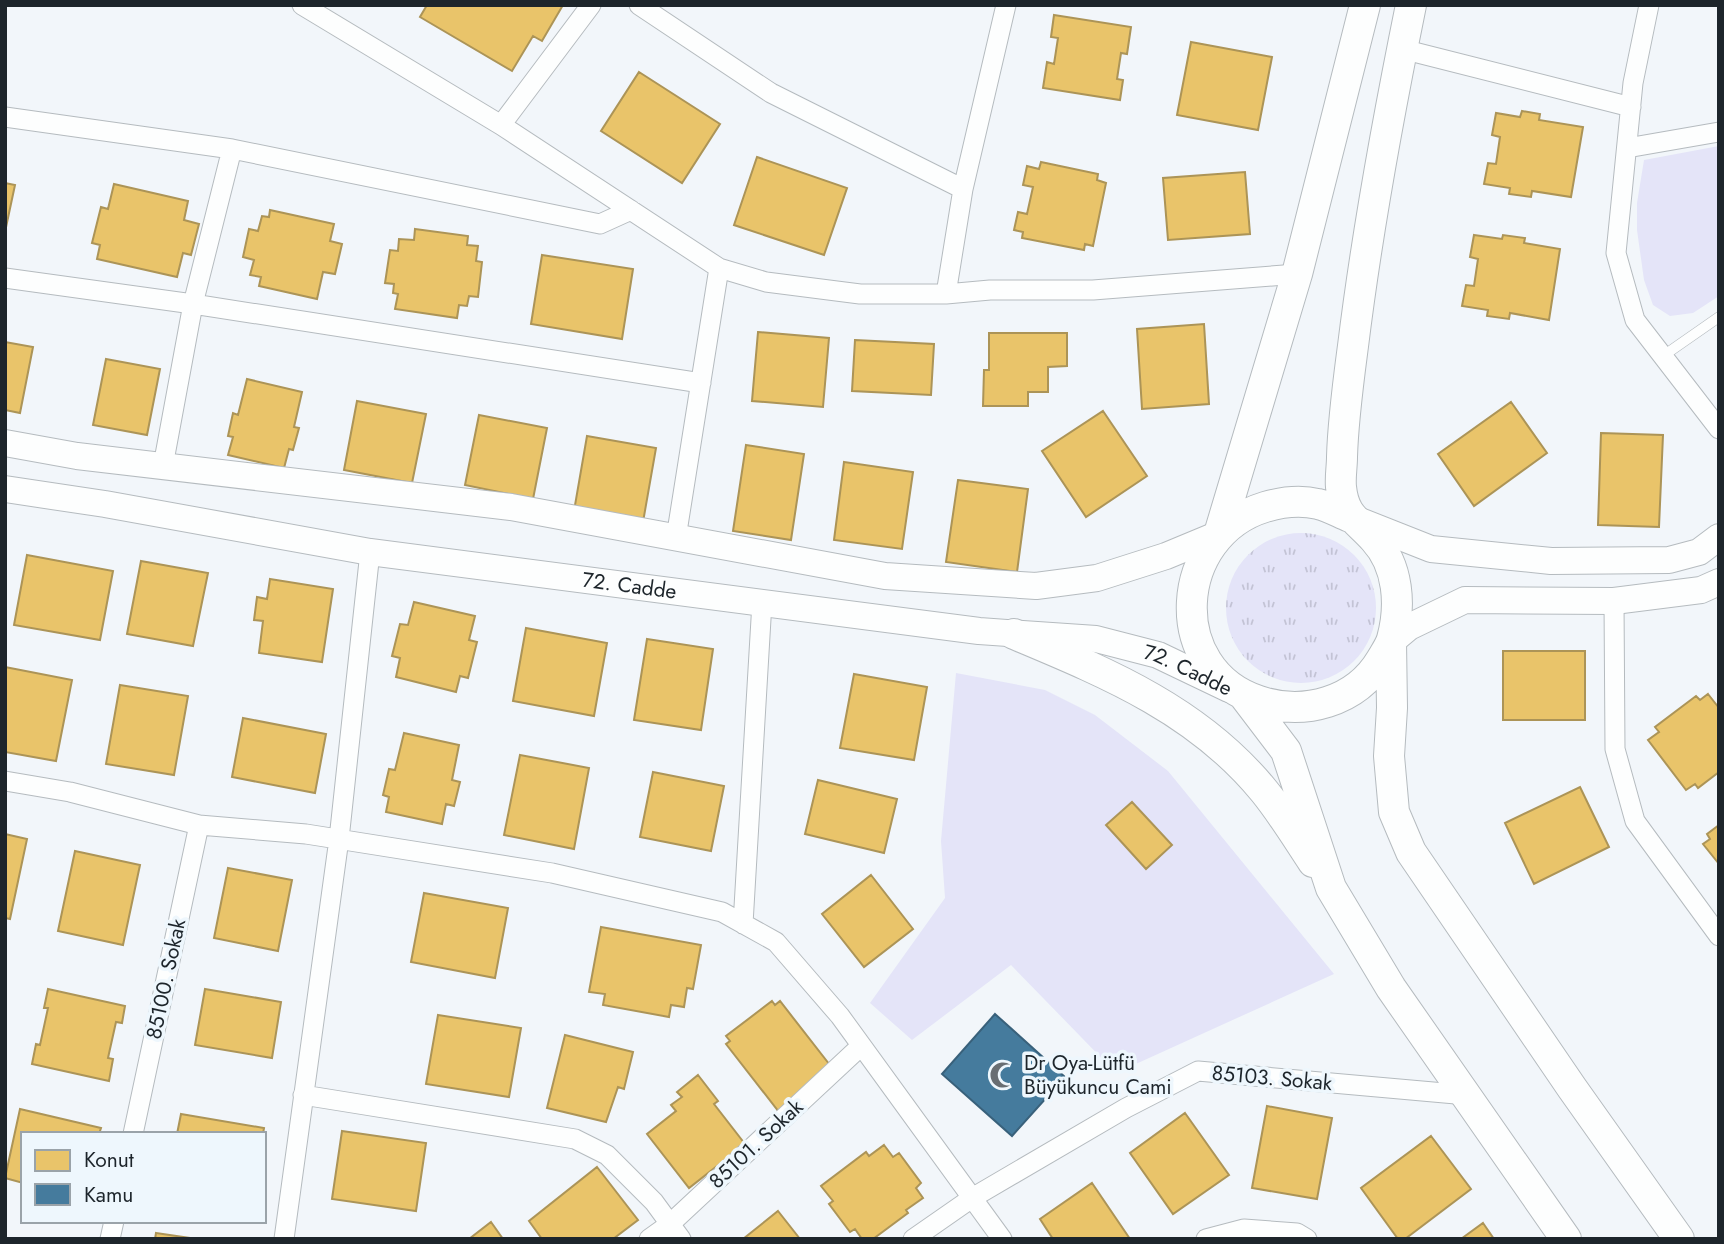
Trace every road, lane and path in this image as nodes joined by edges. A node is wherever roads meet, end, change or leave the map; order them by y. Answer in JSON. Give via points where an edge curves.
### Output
{"nodes":[{"id":1,"x":302,"y":5,"type":"edge"},
{"id":2,"x":591,"y":5,"type":"edge"},
{"id":3,"x":639,"y":5,"type":"edge"},
{"id":4,"x":1006,"y":5,"type":"edge"},
{"id":5,"x":1365,"y":5,"type":"edge"},
{"id":6,"x":1411,"y":5,"type":"edge"},
{"id":7,"x":1649,"y":5,"type":"edge"},
{"id":8,"x":1402,"y":49,"type":"junction"},
{"id":9,"x":1631,"y":107,"type":"junction"},
{"id":10,"x":5,"y":117,"type":"edge"},
{"id":11,"x":501,"y":125,"type":"junction"},
{"id":12,"x":1719,"y":132,"type":"edge"},
{"id":13,"x":1627,"y":148,"type":"junction"},
{"id":14,"x":232,"y":149,"type":"junction"},
{"id":15,"x":963,"y":189,"type":"junction"},
{"id":16,"x":631,"y":210,"type":"junction"},
{"id":17,"x":719,"y":268,"type":"junction"},
{"id":18,"x":1297,"y":274,"type":"junction"},
{"id":19,"x":5,"y":278,"type":"edge"},
{"id":20,"x":946,"y":294,"type":"junction"},
{"id":21,"x":193,"y":304,"type":"junction"},
{"id":22,"x":1719,"y":317,"type":"edge"},
{"id":23,"x":1663,"y":356,"type":"junction"},
{"id":24,"x":701,"y":383,"type":"junction"},
{"id":25,"x":1719,"y":429,"type":"edge"},
{"id":26,"x":5,"y":443,"type":"edge"},
{"id":27,"x":163,"y":466,"type":"junction"},
{"id":28,"x":5,"y":489,"type":"edge"},
{"id":29,"x":1350,"y":517,"type":"junction"},
{"id":30,"x":1219,"y":534,"type":"junction"},
{"id":31,"x":1719,"y":537,"type":"edge"},
{"id":32,"x":677,"y":538,"type":"junction"},
{"id":33,"x":370,"y":552,"type":"junction"},
{"id":34,"x":1719,"y":582,"type":"edge"},
{"id":35,"x":1614,"y":601,"type":"junction"},
{"id":36,"x":762,"y":602,"type":"junction"},
{"id":37,"x":1014,"y":634,"type":"junction"},
{"id":38,"x":1391,"y":642,"type":"junction"},
{"id":39,"x":1245,"y":697,"type":"junction"},
{"id":40,"x":5,"y":781,"type":"edge"},
{"id":41,"x":199,"y":825,"type":"junction"},
{"id":42,"x":339,"y":839,"type":"junction"},
{"id":43,"x":1331,"y":888,"type":"junction"},
{"id":44,"x":743,"y":924,"type":"junction"},
{"id":45,"x":1719,"y":936,"type":"edge"},
{"id":46,"x":862,"y":1046,"type":"junction"},
{"id":47,"x":303,"y":1095,"type":"junction"},
{"id":48,"x":1467,"y":1095,"type":"junction"},
{"id":49,"x":132,"y":1132,"type":"edge"},
{"id":50,"x":972,"y":1198,"type":"junction"},
{"id":51,"x":675,"y":1231,"type":"edge"},
{"id":52,"x":284,"y":1239,"type":"edge"},
{"id":53,"x":649,"y":1239,"type":"edge"},
{"id":54,"x":913,"y":1239,"type":"edge"},
{"id":55,"x":1002,"y":1239,"type":"edge"},
{"id":56,"x":1206,"y":1239,"type":"edge"},
{"id":57,"x":1307,"y":1239,"type":"edge"},
{"id":58,"x":1566,"y":1239,"type":"edge"},
{"id":59,"x":1679,"y":1239,"type":"edge"}],
"edges":[{"from":1,"to":11,"type":"street"},
{"from":2,"to":11,"type":"street"},
{"from":3,"to":15,"type":"street","via":[[771,93]]},
{"from":4,"to":15,"type":"street"},
{"from":5,"to":18,"type":"main road"},
{"from":6,"to":8,"type":"main road"},
{"from":7,"to":9,"type":"street"},
{"from":8,"to":9,"type":"street"},
{"from":8,"to":29,"type":"main road","via":[[1359,297],[1343,422],[1341,488]]},
{"from":9,"to":13,"type":"street"},
{"from":10,"to":14,"type":"street"},
{"from":11,"to":16,"type":"street"},
{"from":12,"to":13,"type":"street"},
{"from":13,"to":23,"type":"street","via":[[1616,253],[1635,320]]},
{"from":14,"to":16,"type":"street","via":[[600,224]]},
{"from":14,"to":21,"type":"street"},
{"from":15,"to":20,"type":"street"},
{"from":16,"to":17,"type":"street"},
{"from":17,"to":20,"type":"street","via":[[766,282],[860,294]]},
{"from":17,"to":24,"type":"street"},
{"from":18,"to":20,"type":"street","via":[[1093,290]]},
{"from":18,"to":30,"type":"main road"},
{"from":19,"to":21,"type":"street"},
{"from":21,"to":24,"type":"street"},
{"from":21,"to":27,"type":"street"},
{"from":22,"to":23,"type":"lane"},
{"from":23,"to":25,"type":"street"},
{"from":24,"to":32,"type":"street"},
{"from":26,"to":27,"type":"main road"},
{"from":27,"to":32,"type":"main road","via":[[511,508]]},
{"from":28,"to":33,"type":"main road","name":"72. Cadde"},
{"from":29,"to":30,"type":"main road","via":[[1317,504],[1282,502],[1248,512]]},
{"from":29,"to":31,"type":"main road","via":[[1432,549],[1551,561],[1669,560],[1699,552]]},
{"from":29,"to":38,"type":"main road","via":[[1376,541],[1393,572],[1398,607]]},
{"from":30,"to":32,"type":"main road","via":[[1097,578],[1035,586],[885,576]]},
{"from":30,"to":39,"type":"main road","via":[[1201,560],[1192,590],[1192,622],[1202,652],[1220,678]]},
{"from":33,"to":36,"type":"main road","name":"72. Cadde"},
{"from":33,"to":42,"type":"street"},
{"from":34,"to":35,"type":"main road","via":[[1701,590]]},
{"from":35,"to":38,"type":"main road","via":[[1465,600],[1409,626]]},
{"from":35,"to":45,"type":"street","via":[[1615,749],[1635,821]]},
{"from":36,"to":37,"type":"main road","name":"72. Cadde"},
{"from":36,"to":44,"type":"street"},
{"from":37,"to":39,"type":"main road","name":"72. Cadde","via":[[1130,646]]},
{"from":37,"to":43,"type":"main road","via":[[1148,694],[1209,737],[1264,791]]},
{"from":38,"to":39,"type":"main road","via":[[1373,672],[1346,695],[1313,707],[1290,708]]},
{"from":38,"to":59,"type":"main road","via":[[1394,812],[1411,852]]},
{"from":39,"to":43,"type":"main road","via":[[1286,751]]},
{"from":40,"to":41,"type":"street","via":[[70,792]]},
{"from":41,"to":42,"type":"street"},
{"from":41,"to":49,"type":"street","name":"85100. Sokak"},
{"from":42,"to":44,"type":"street","via":[[552,873],[722,912]]},
{"from":42,"to":47,"type":"street"},
{"from":43,"to":48,"type":"main road","via":[[1391,988]]},
{"from":44,"to":46,"type":"street","via":[[776,942]]},
{"from":46,"to":50,"type":"street"},
{"from":46,"to":51,"type":"street","name":"85101. Sokak"},
{"from":47,"to":51,"type":"street","via":[[575,1139],[607,1156],[654,1202]]},
{"from":47,"to":52,"type":"street"},
{"from":48,"to":50,"type":"street","name":"85103. Sokak","via":[[1198,1071],[1125,1108]]},
{"from":48,"to":58,"type":"main road"},
{"from":50,"to":54,"type":"street","name":"85103. Sokak"},
{"from":50,"to":55,"type":"street"},
{"from":51,"to":53,"type":"street","name":"85101. Sokak"},
{"from":56,"to":57,"type":"street","via":[[1244,1228],[1297,1233]]}]}
